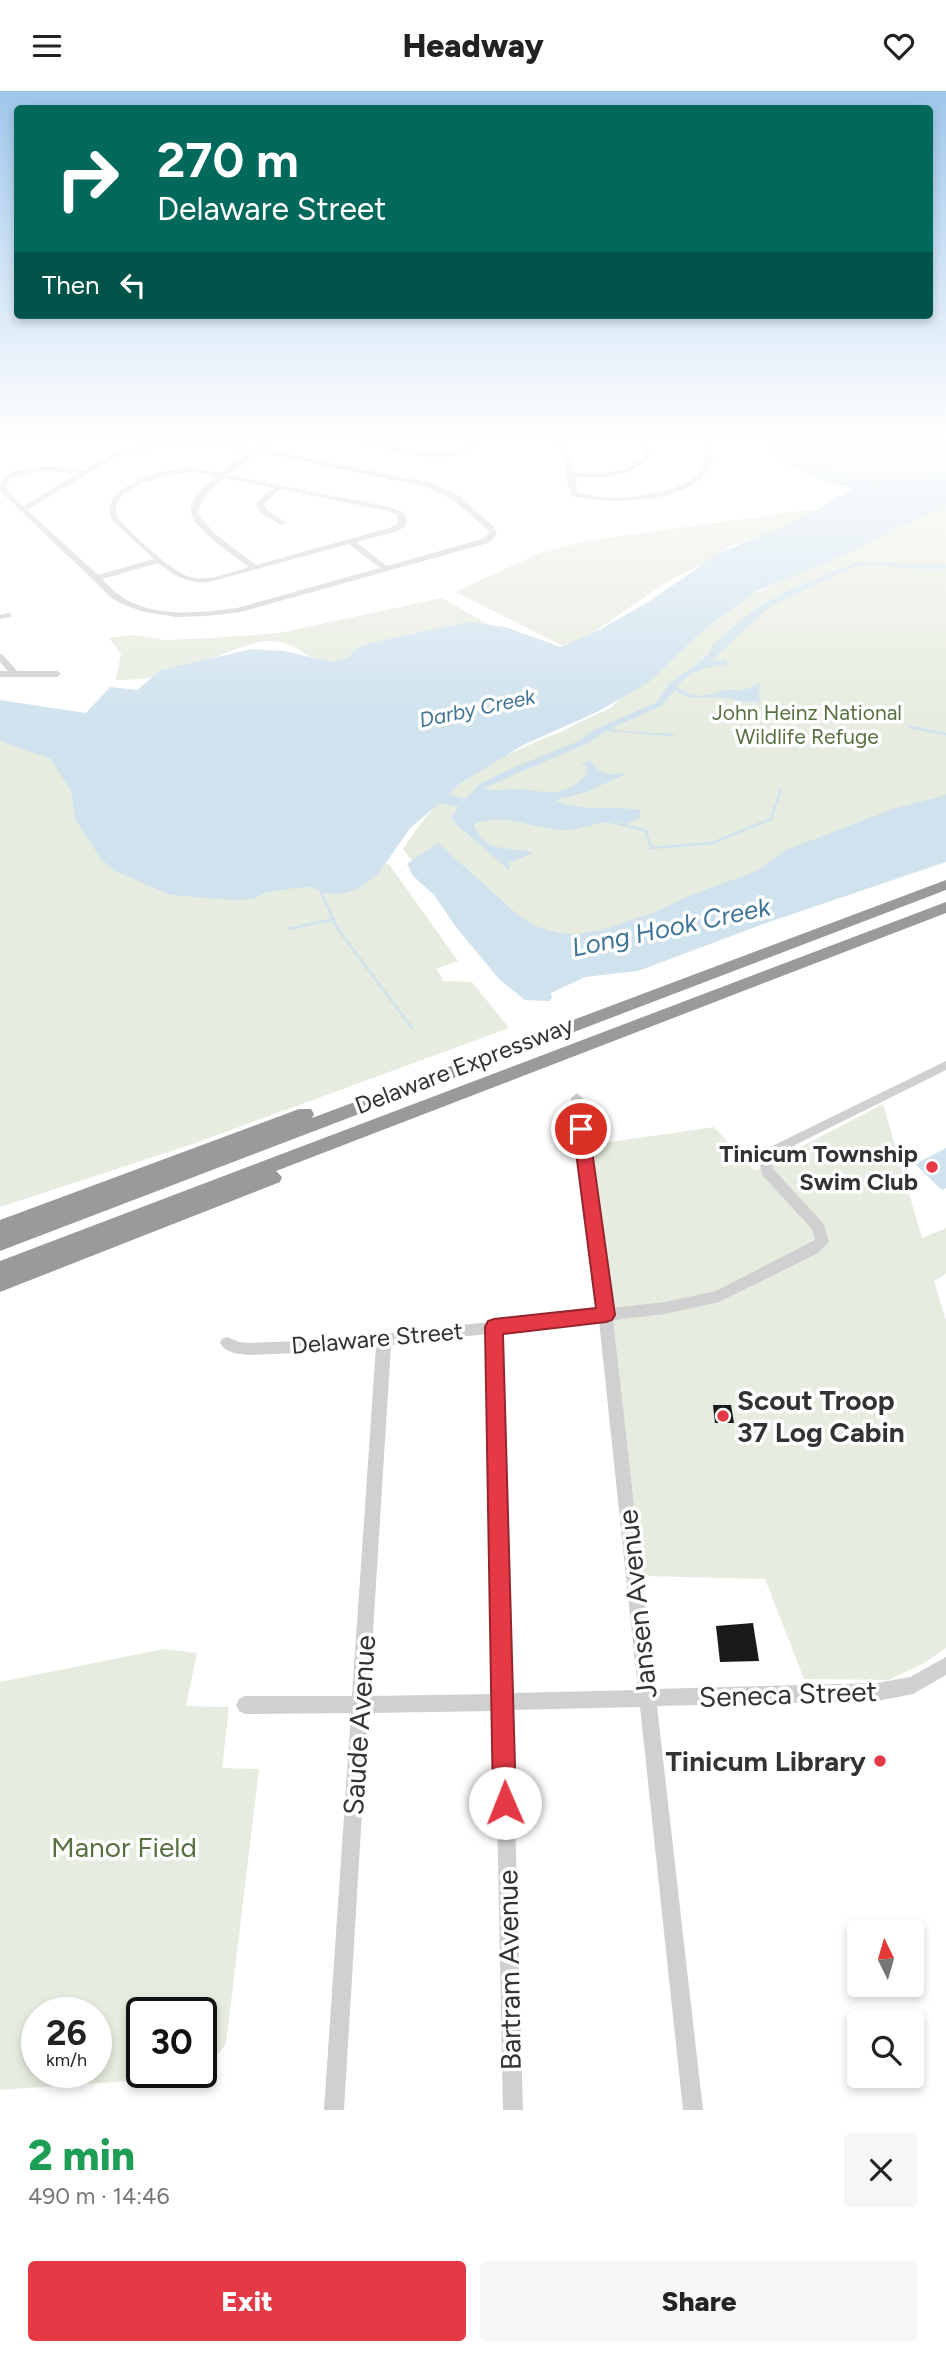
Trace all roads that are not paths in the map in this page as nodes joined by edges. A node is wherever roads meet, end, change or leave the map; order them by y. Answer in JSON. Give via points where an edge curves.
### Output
{"nodes":[{"id":1,"x":48,"y":532,"type":"edge"},
{"id":2,"x":131,"y":532,"type":"edge"},
{"id":3,"x":211,"y":532,"type":"edge"},
{"id":4,"x":385,"y":532,"type":"edge"},
{"id":5,"x":492,"y":532,"type":"edge"},
{"id":6,"x":351,"y":542,"type":"junction"},
{"id":7,"x":160,"y":559,"type":"junction"},
{"id":8,"x":255,"y":568,"type":"junction"},
{"id":9,"x":385,"y":568,"type":"junction"},
{"id":10,"x":97,"y":577,"type":"junction"},
{"id":11,"x":0,"y":657,"type":"edge"},
{"id":12,"x":14,"y":673,"type":"junction"},
{"id":13,"x":0,"y":674,"type":"edge"},
{"id":14,"x":57,"y":674,"type":"dead end"},
{"id":15,"x":946,"y":885,"type":"edge"},
{"id":16,"x":946,"y":907,"type":"edge"},
{"id":17,"x":558,"y":1031,"type":"junction"},
{"id":18,"x":946,"y":1065,"type":"edge"},
{"id":19,"x":521,"y":1070,"type":"junction"},
{"id":20,"x":577,"y":1098,"type":"dead end"},
{"id":21,"x":0,"y":1225,"type":"edge"},
{"id":22,"x":0,"y":1243,"type":"edge"},
{"id":23,"x":54,"y":1263,"type":"junction"},
{"id":24,"x":0,"y":1269,"type":"edge"},
{"id":25,"x":0,"y":1284,"type":"edge"},
{"id":26,"x":0,"y":1290,"type":"edge"},
{"id":27,"x":606,"y":1315,"type":"junction"},
{"id":28,"x":494,"y":1327,"type":"junction"},
{"id":29,"x":384,"y":1339,"type":"junction"},
{"id":30,"x":227,"y":1342,"type":"dead end"},
{"id":31,"x":946,"y":1665,"type":"edge"},
{"id":32,"x":648,"y":1698,"type":"junction"},
{"id":33,"x":502,"y":1702,"type":"junction"},
{"id":34,"x":245,"y":1705,"type":"dead end"},
{"id":35,"x":360,"y":1705,"type":"junction"},
{"id":36,"x":334,"y":2110,"type":"edge"},
{"id":37,"x":513,"y":2110,"type":"edge"},
{"id":38,"x":693,"y":2110,"type":"edge"}],
"edges":[{"from":1,"to":10,"type":"street"},
{"from":2,"to":7,"type":"street"},
{"from":3,"to":8,"type":"street"},
{"from":4,"to":6,"type":"street"},
{"from":5,"to":9,"type":"street","via":[[485,541]]},
{"from":6,"to":8,"type":"street"},
{"from":6,"to":9,"type":"street"},
{"from":7,"to":8,"type":"street","via":[[181,576],[198,580]]},
{"from":7,"to":10,"type":"street"},
{"from":9,"to":10,"type":"street","via":[[238,610],[199,615],[135,607],[116,597]]},
{"from":11,"to":12,"type":"street"},
{"from":12,"to":13,"type":"street"},
{"from":12,"to":14,"type":"street"},
{"from":15,"to":17,"type":"highway","name":"Delaware Expressway"},
{"from":16,"to":19,"type":"highway","name":"Delaware Expressway"},
{"from":17,"to":21,"type":"highway","via":[[341,1102]]},
{"from":17,"to":22,"type":"highway","name":"Delaware Expressway"},
{"from":18,"to":27,"type":"street","name":"Delaware Street","via":[[765,1156],[770,1176],[820,1231],[820,1244],[710,1299]]},
{"from":19,"to":23,"type":"highway","via":[[427,1114]]},
{"from":19,"to":24,"type":"highway","name":"Delaware Expressway"},
{"from":20,"to":27,"type":"street","name":"Jansen Avenue"},
{"from":23,"to":25,"type":"highway"},
{"from":23,"to":26,"type":"highway"},
{"from":27,"to":28,"type":"street","name":"Delaware Street"},
{"from":27,"to":32,"type":"street","name":"Jansen Avenue"},
{"from":28,"to":29,"type":"street","name":"Delaware Street"},
{"from":28,"to":33,"type":"street","name":"Bartram Avenue"},
{"from":29,"to":30,"type":"street","name":"Delaware Street","via":[[249,1349]]},
{"from":29,"to":35,"type":"street","name":"Saude Avenue"},
{"from":31,"to":32,"type":"street","name":"Seneca Street","via":[[913,1685],[888,1691]]},
{"from":32,"to":33,"type":"street","name":"Seneca Street"},
{"from":32,"to":38,"type":"street","name":"Jansen Avenue"},
{"from":33,"to":35,"type":"street","name":"Seneca Street"},
{"from":33,"to":37,"type":"street","name":"Bartram Avenue"},
{"from":34,"to":35,"type":"street","name":"Seneca Street"},
{"from":35,"to":36,"type":"street","name":"Saude Avenue"}]}
